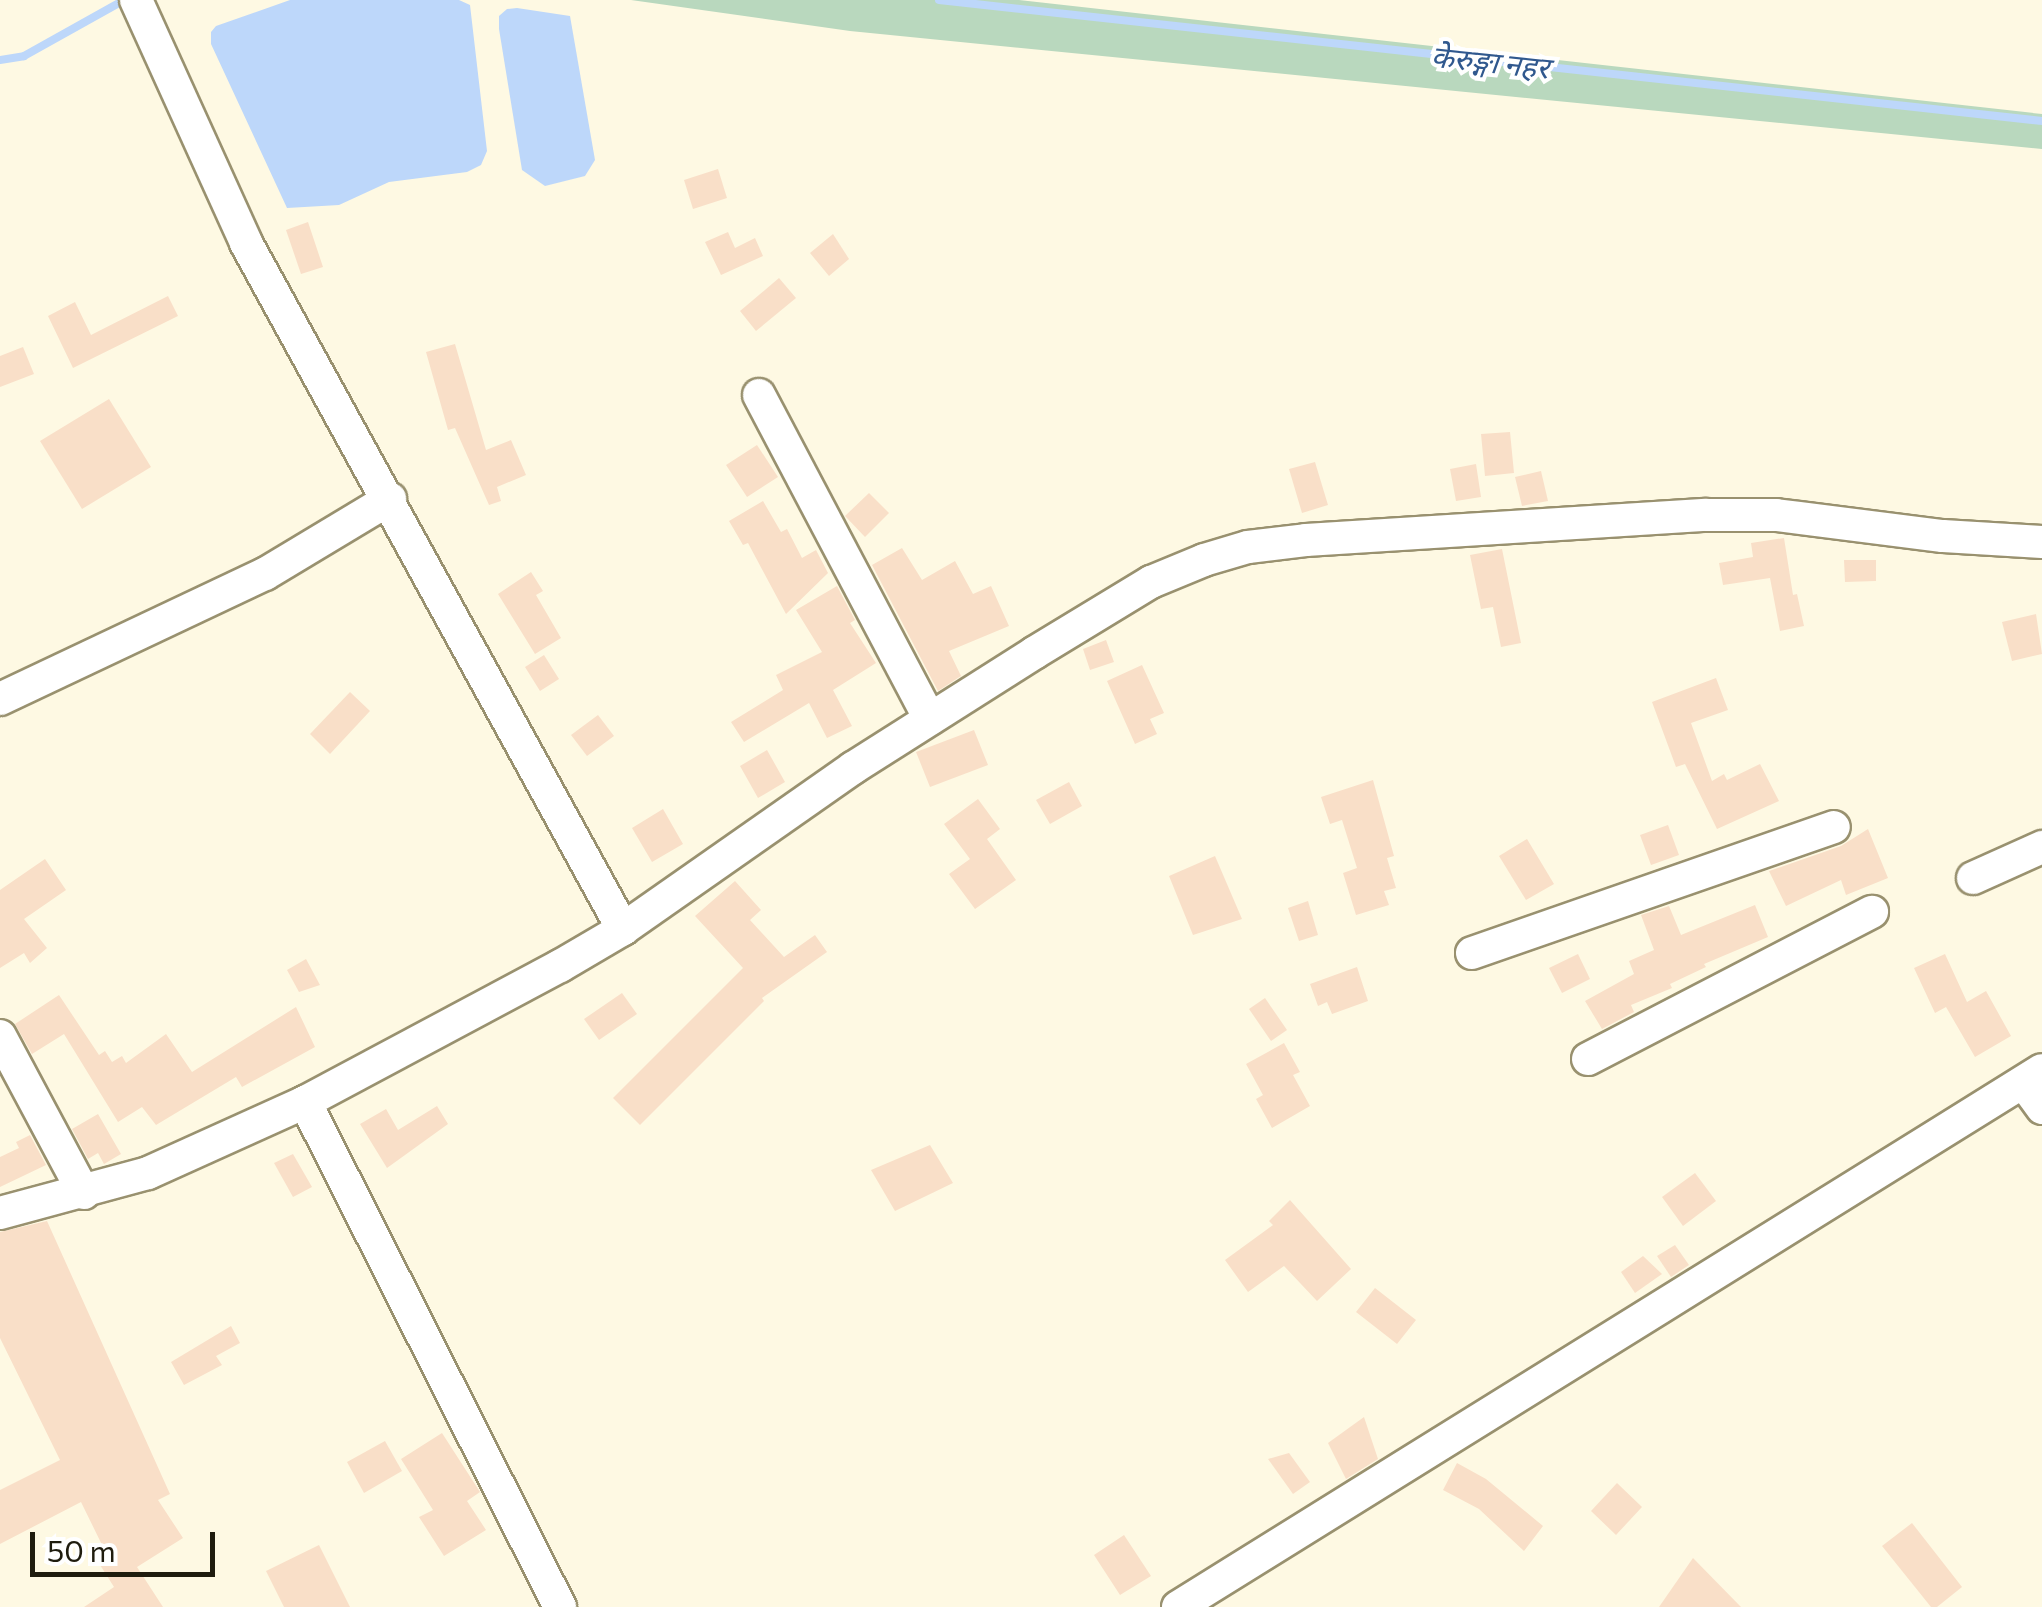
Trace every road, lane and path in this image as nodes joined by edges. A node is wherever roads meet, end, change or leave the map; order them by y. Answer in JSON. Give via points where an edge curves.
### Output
{"nodes":[{"id":1,"x":143,"y":14,"type":"edge"},
{"id":2,"x":760,"y":395,"type":"dead end"},
{"id":3,"x":390,"y":499,"type":"junction"},
{"id":4,"x":2042,"y":542,"type":"edge"},
{"id":5,"x":0,"y":699,"type":"edge"},
{"id":6,"x":930,"y":719,"type":"junction"},
{"id":7,"x":1834,"y":827,"type":"dead end"},
{"id":8,"x":2042,"y":848,"type":"edge"},
{"id":9,"x":1972,"y":878,"type":"dead end"},
{"id":10,"x":1872,"y":912,"type":"dead end"},
{"id":11,"x":623,"y":929,"type":"junction"},
{"id":12,"x":1472,"y":953,"type":"dead end"},
{"id":13,"x":0,"y":1036,"type":"edge"},
{"id":14,"x":1588,"y":1059,"type":"dead end"},
{"id":15,"x":2036,"y":1087,"type":"edge"},
{"id":16,"x":306,"y":1102,"type":"junction"},
{"id":17,"x":84,"y":1192,"type":"junction"},
{"id":18,"x":0,"y":1213,"type":"edge"},
{"id":19,"x":560,"y":1607,"type":"edge"},
{"id":20,"x":1178,"y":1607,"type":"edge"}],
"edges":[{"from":1,"to":3,"type":"street","via":[[246,243]]},
{"from":2,"to":6,"type":"street"},
{"from":3,"to":5,"type":"street","via":[[265,574]]},
{"from":3,"to":11,"type":"street"},
{"from":4,"to":6,"type":"street","via":[[1776,515],[1706,515],[1248,548],[1151,582]]},
{"from":6,"to":11,"type":"street"},
{"from":7,"to":12,"type":"street"},
{"from":8,"to":9,"type":"street"},
{"from":10,"to":14,"type":"street"},
{"from":11,"to":16,"type":"street"},
{"from":13,"to":17,"type":"street"},
{"from":15,"to":20,"type":"street"},
{"from":16,"to":17,"type":"street","via":[[148,1173]]},
{"from":16,"to":19,"type":"street"},
{"from":17,"to":18,"type":"street"}]}
